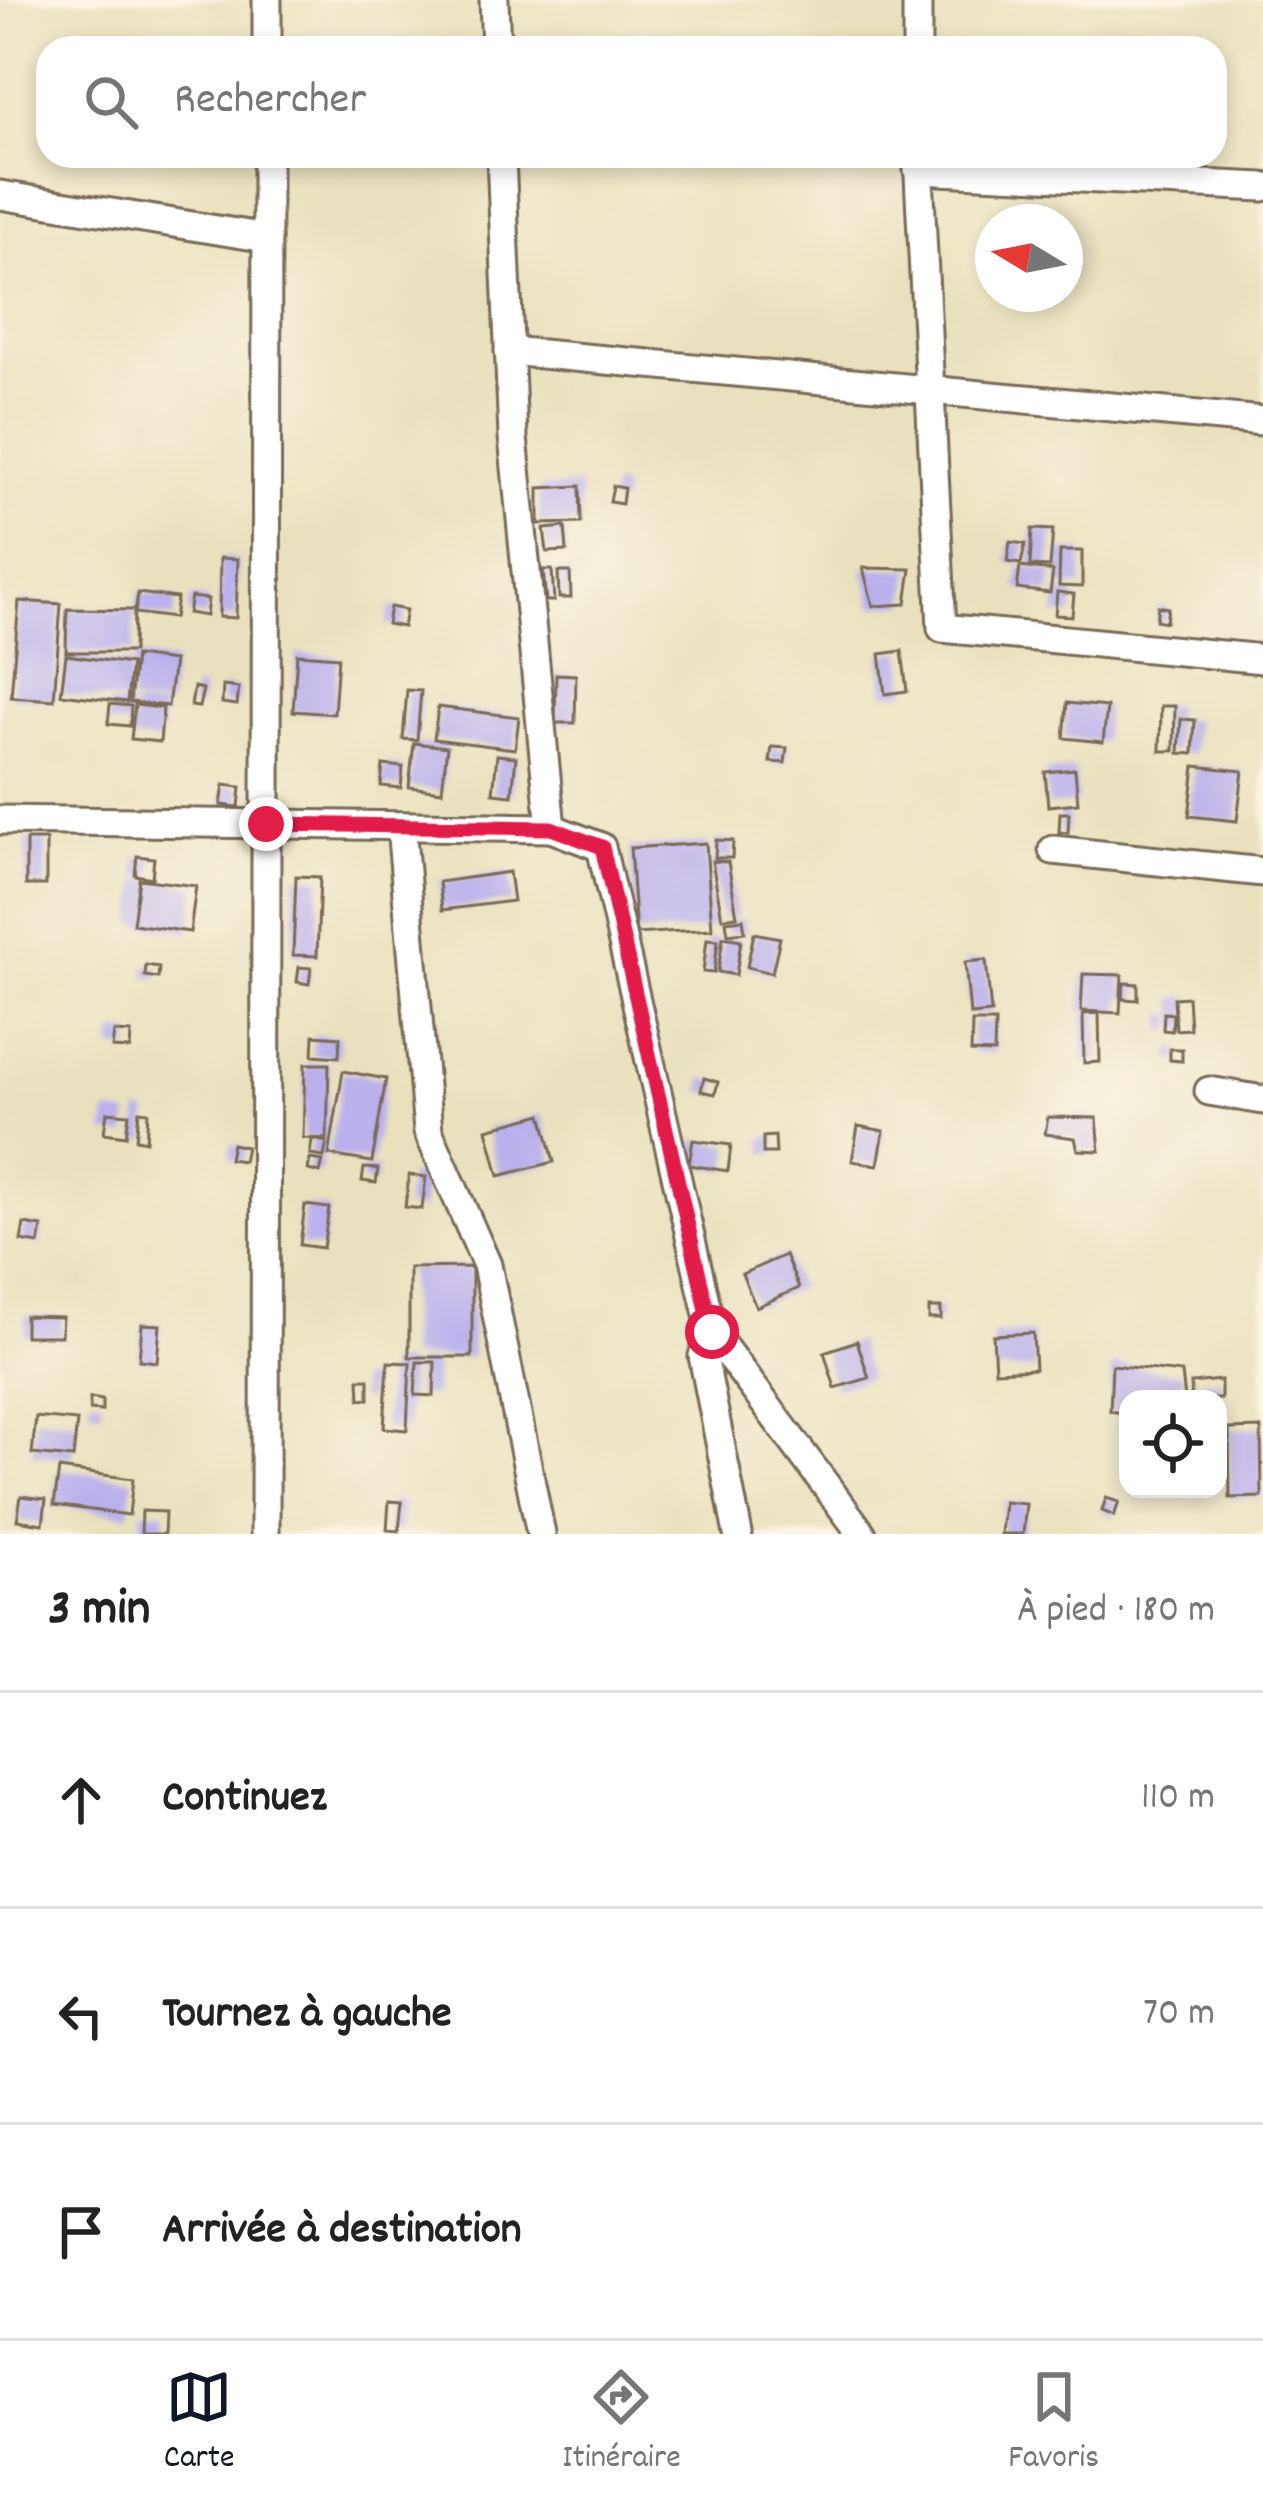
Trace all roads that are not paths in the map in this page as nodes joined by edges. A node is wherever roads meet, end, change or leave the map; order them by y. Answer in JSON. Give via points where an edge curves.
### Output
{"nodes":[{"id":1,"x":267,"y":0,"type":"edge"},
{"id":2,"x":494,"y":0,"type":"edge"},
{"id":3,"x":917,"y":0,"type":"edge"},
{"id":4,"x":267,"y":36,"type":"edge"},
{"id":5,"x":496,"y":36,"type":"edge"},
{"id":6,"x":917,"y":36,"type":"edge"},
{"id":7,"x":267,"y":168,"type":"edge"},
{"id":8,"x":501,"y":168,"type":"edge"},
{"id":9,"x":918,"y":168,"type":"edge"},
{"id":10,"x":990,"y":168,"type":"edge"},
{"id":11,"x":1263,"y":187,"type":"edge"},
{"id":12,"x":0,"y":195,"type":"edge"},
{"id":13,"x":267,"y":238,"type":"junction"},
{"id":14,"x":509,"y":351,"type":"junction"},
{"id":15,"x":929,"y":390,"type":"junction"},
{"id":16,"x":1263,"y":421,"type":"edge"},
{"id":17,"x":1263,"y":659,"type":"edge"},
{"id":18,"x":0,"y":820,"type":"edge"},
{"id":19,"x":266,"y":824,"type":"junction"},
{"id":20,"x":400,"y":826,"type":"junction"},
{"id":21,"x":551,"y":828,"type":"junction"},
{"id":22,"x":1053,"y":850,"type":"dead end"},
{"id":23,"x":1263,"y":872,"type":"edge"},
{"id":24,"x":1210,"y":1091,"type":"dead end"},
{"id":25,"x":1263,"y":1100,"type":"edge"},
{"id":26,"x":712,"y":1332,"type":"junction"},
{"id":27,"x":265,"y":1534,"type":"edge"},
{"id":28,"x":541,"y":1534,"type":"edge"},
{"id":29,"x":738,"y":1534,"type":"edge"},
{"id":30,"x":862,"y":1534,"type":"edge"}],
"edges":[{"from":1,"to":4,"type":"street"},
{"from":2,"to":5,"type":"street"},
{"from":3,"to":6,"type":"street"},
{"from":7,"to":13,"type":"street"},
{"from":8,"to":14,"type":"street"},
{"from":9,"to":15,"type":"street"},
{"from":10,"to":11,"type":"street"},
{"from":12,"to":13,"type":"street"},
{"from":13,"to":19,"type":"street"},
{"from":14,"to":15,"type":"street"},
{"from":14,"to":21,"type":"street"},
{"from":15,"to":16,"type":"street"},
{"from":15,"to":17,"type":"street","via":[[942,628]]},
{"from":18,"to":19,"type":"street"},
{"from":19,"to":20,"type":"street"},
{"from":19,"to":27,"type":"street"},
{"from":20,"to":21,"type":"street"},
{"from":20,"to":28,"type":"street","via":[[428,1131],[487,1265]]},
{"from":21,"to":26,"type":"street","via":[[602,847]]},
{"from":22,"to":23,"type":"street"},
{"from":24,"to":25,"type":"street"},
{"from":26,"to":29,"type":"street","via":[[703,1356]]},
{"from":26,"to":30,"type":"street"}]}
